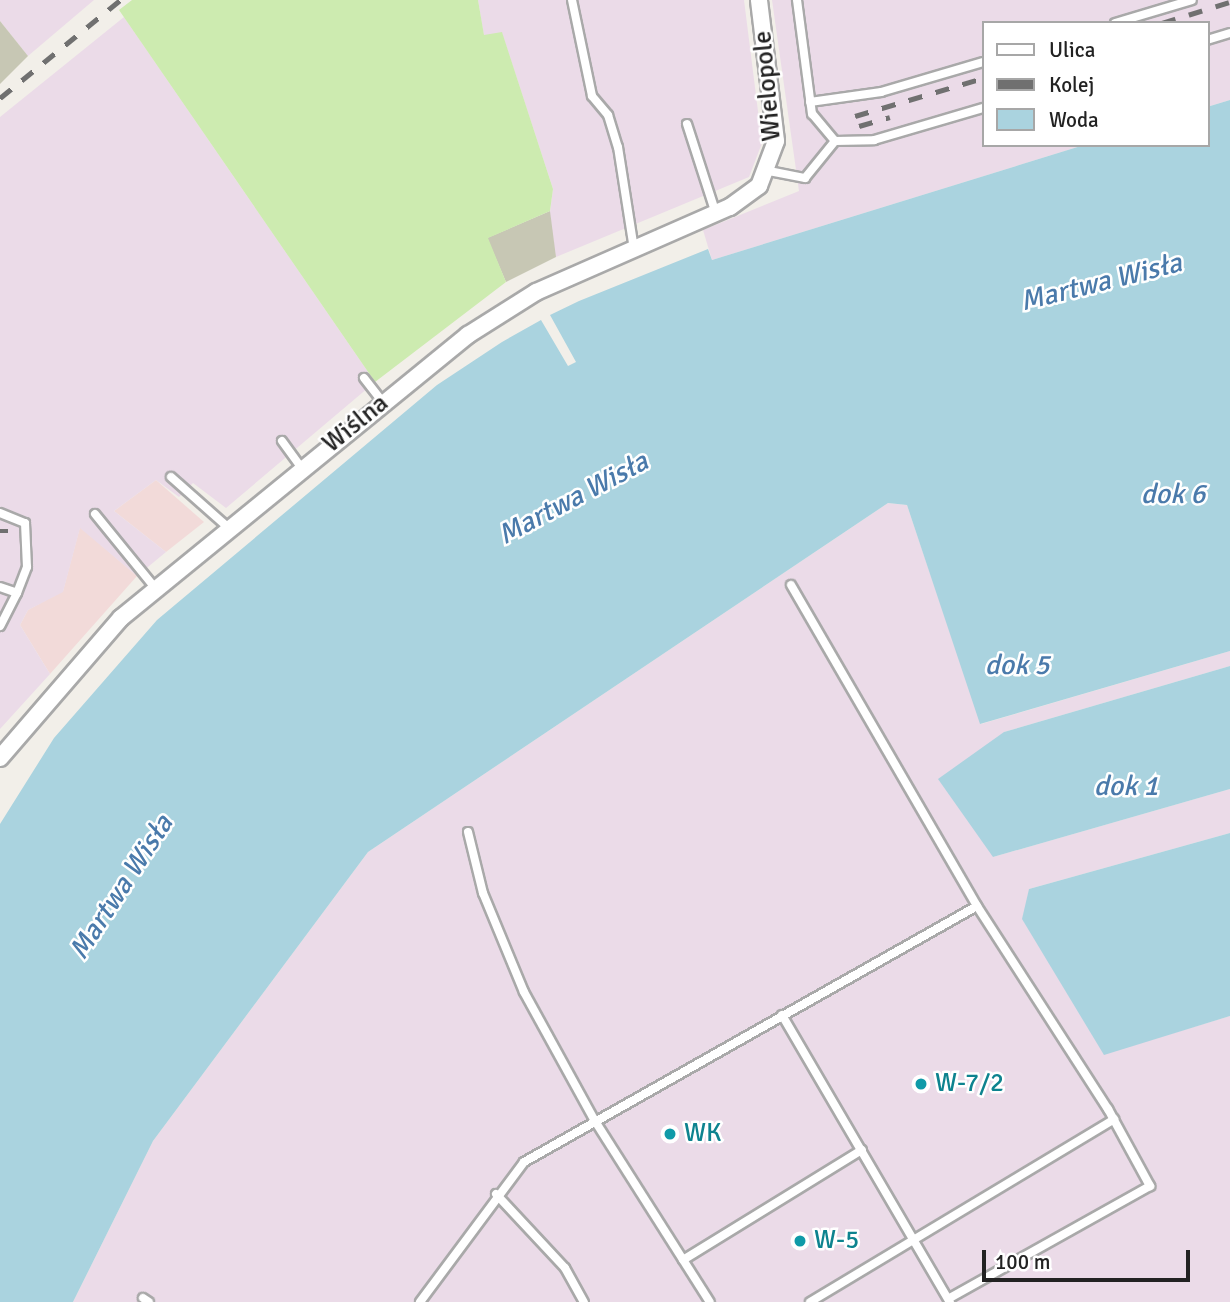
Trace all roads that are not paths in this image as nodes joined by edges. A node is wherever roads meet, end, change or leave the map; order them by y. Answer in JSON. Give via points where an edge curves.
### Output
{"nodes":[{"id":1,"x":572,"y":0,"type":"edge"},
{"id":2,"x":759,"y":0,"type":"edge"},
{"id":3,"x":797,"y":0,"type":"edge"},
{"id":4,"x":1192,"y":0,"type":"edge"},
{"id":5,"x":1122,"y":21,"type":"edge"},
{"id":6,"x":1230,"y":33,"type":"edge"},
{"id":7,"x":1209,"y":39,"type":"edge"},
{"id":8,"x":982,"y":62,"type":"edge"},
{"id":9,"x":810,"y":102,"type":"junction"},
{"id":10,"x":982,"y":108,"type":"edge"},
{"id":11,"x":687,"y":124,"type":"dead end"},
{"id":12,"x":835,"y":141,"type":"junction"},
{"id":13,"x":769,"y":171,"type":"junction"},
{"id":14,"x":716,"y":214,"type":"junction"},
{"id":15,"x":634,"y":249,"type":"junction"},
{"id":16,"x":364,"y":378,"type":"dead end"},
{"id":17,"x":383,"y":402,"type":"junction"},
{"id":18,"x":282,"y":441,"type":"dead end"},
{"id":19,"x":302,"y":469,"type":"junction"},
{"id":20,"x":172,"y":477,"type":"dead end"},
{"id":21,"x":0,"y":513,"type":"edge"},
{"id":22,"x":95,"y":514,"type":"dead end"},
{"id":23,"x":230,"y":529,"type":"junction"},
{"id":24,"x":791,"y":585,"type":"dead end"},
{"id":25,"x":0,"y":587,"type":"edge"},
{"id":26,"x":156,"y":589,"type":"junction"},
{"id":27,"x":17,"y":593,"type":"junction"},
{"id":28,"x":0,"y":626,"type":"edge"},
{"id":29,"x":0,"y":758,"type":"edge"},
{"id":30,"x":468,"y":832,"type":"dead end"},
{"id":31,"x":977,"y":906,"type":"junction"},
{"id":32,"x":782,"y":1015,"type":"junction"},
{"id":33,"x":1114,"y":1119,"type":"junction"},
{"id":34,"x":595,"y":1121,"type":"junction"},
{"id":35,"x":862,"y":1150,"type":"junction"},
{"id":36,"x":496,"y":1194,"type":"junction"},
{"id":37,"x":915,"y":1239,"type":"junction"},
{"id":38,"x":683,"y":1260,"type":"junction"},
{"id":39,"x":950,"y":1300,"type":"edge"},
{"id":40,"x":420,"y":1302,"type":"edge"},
{"id":41,"x":584,"y":1302,"type":"edge"},
{"id":42,"x":710,"y":1302,"type":"edge"},
{"id":43,"x":810,"y":1302,"type":"edge"}],
"edges":[{"from":1,"to":15,"type":"lane","via":[[592,96],[608,115],[618,147]]},
{"from":2,"to":13,"type":"street","name":"Wielopole","via":[[776,141]]},
{"from":3,"to":9,"type":"lane"},
{"from":4,"to":5,"type":"lane"},
{"from":6,"to":7,"type":"lane"},
{"from":8,"to":9,"type":"lane","via":[[881,92]]},
{"from":9,"to":12,"type":"lane","via":[[817,124]]},
{"from":10,"to":12,"type":"lane","via":[[874,140]]},
{"from":11,"to":14,"type":"lane"},
{"from":12,"to":13,"type":"lane","via":[[805,178]]},
{"from":13,"to":14,"type":"street","name":"Wiślna","via":[[746,198]]},
{"from":14,"to":15,"type":"street","name":"Wiślna"},
{"from":15,"to":17,"type":"street","name":"Wiślna","via":[[522,300]]},
{"from":16,"to":17,"type":"lane"},
{"from":17,"to":19,"type":"street","name":"Wiślna"},
{"from":18,"to":19,"type":"lane"},
{"from":19,"to":23,"type":"street","name":"Wiślna"},
{"from":20,"to":23,"type":"lane"},
{"from":21,"to":27,"type":"lane","via":[[24,523],[27,567]]},
{"from":22,"to":26,"type":"lane"},
{"from":23,"to":26,"type":"street","name":"Wiślna"},
{"from":24,"to":31,"type":"lane"},
{"from":25,"to":27,"type":"lane"},
{"from":26,"to":29,"type":"street","name":"Wiślna","via":[[92,647]]},
{"from":27,"to":28,"type":"lane"},
{"from":30,"to":34,"type":"lane","via":[[502,946]]},
{"from":31,"to":32,"type":"lane"},
{"from":31,"to":33,"type":"lane"},
{"from":32,"to":34,"type":"lane"},
{"from":32,"to":35,"type":"lane"},
{"from":33,"to":37,"type":"lane"},
{"from":33,"to":39,"type":"lane","via":[[1150,1186]]},
{"from":34,"to":36,"type":"lane","via":[[524,1162]]},
{"from":34,"to":38,"type":"lane"},
{"from":35,"to":37,"type":"lane"},
{"from":35,"to":38,"type":"lane"},
{"from":36,"to":40,"type":"lane"},
{"from":36,"to":41,"type":"lane","via":[[565,1268]]},
{"from":37,"to":39,"type":"lane"},
{"from":37,"to":43,"type":"lane"},
{"from":38,"to":42,"type":"lane"}]}
